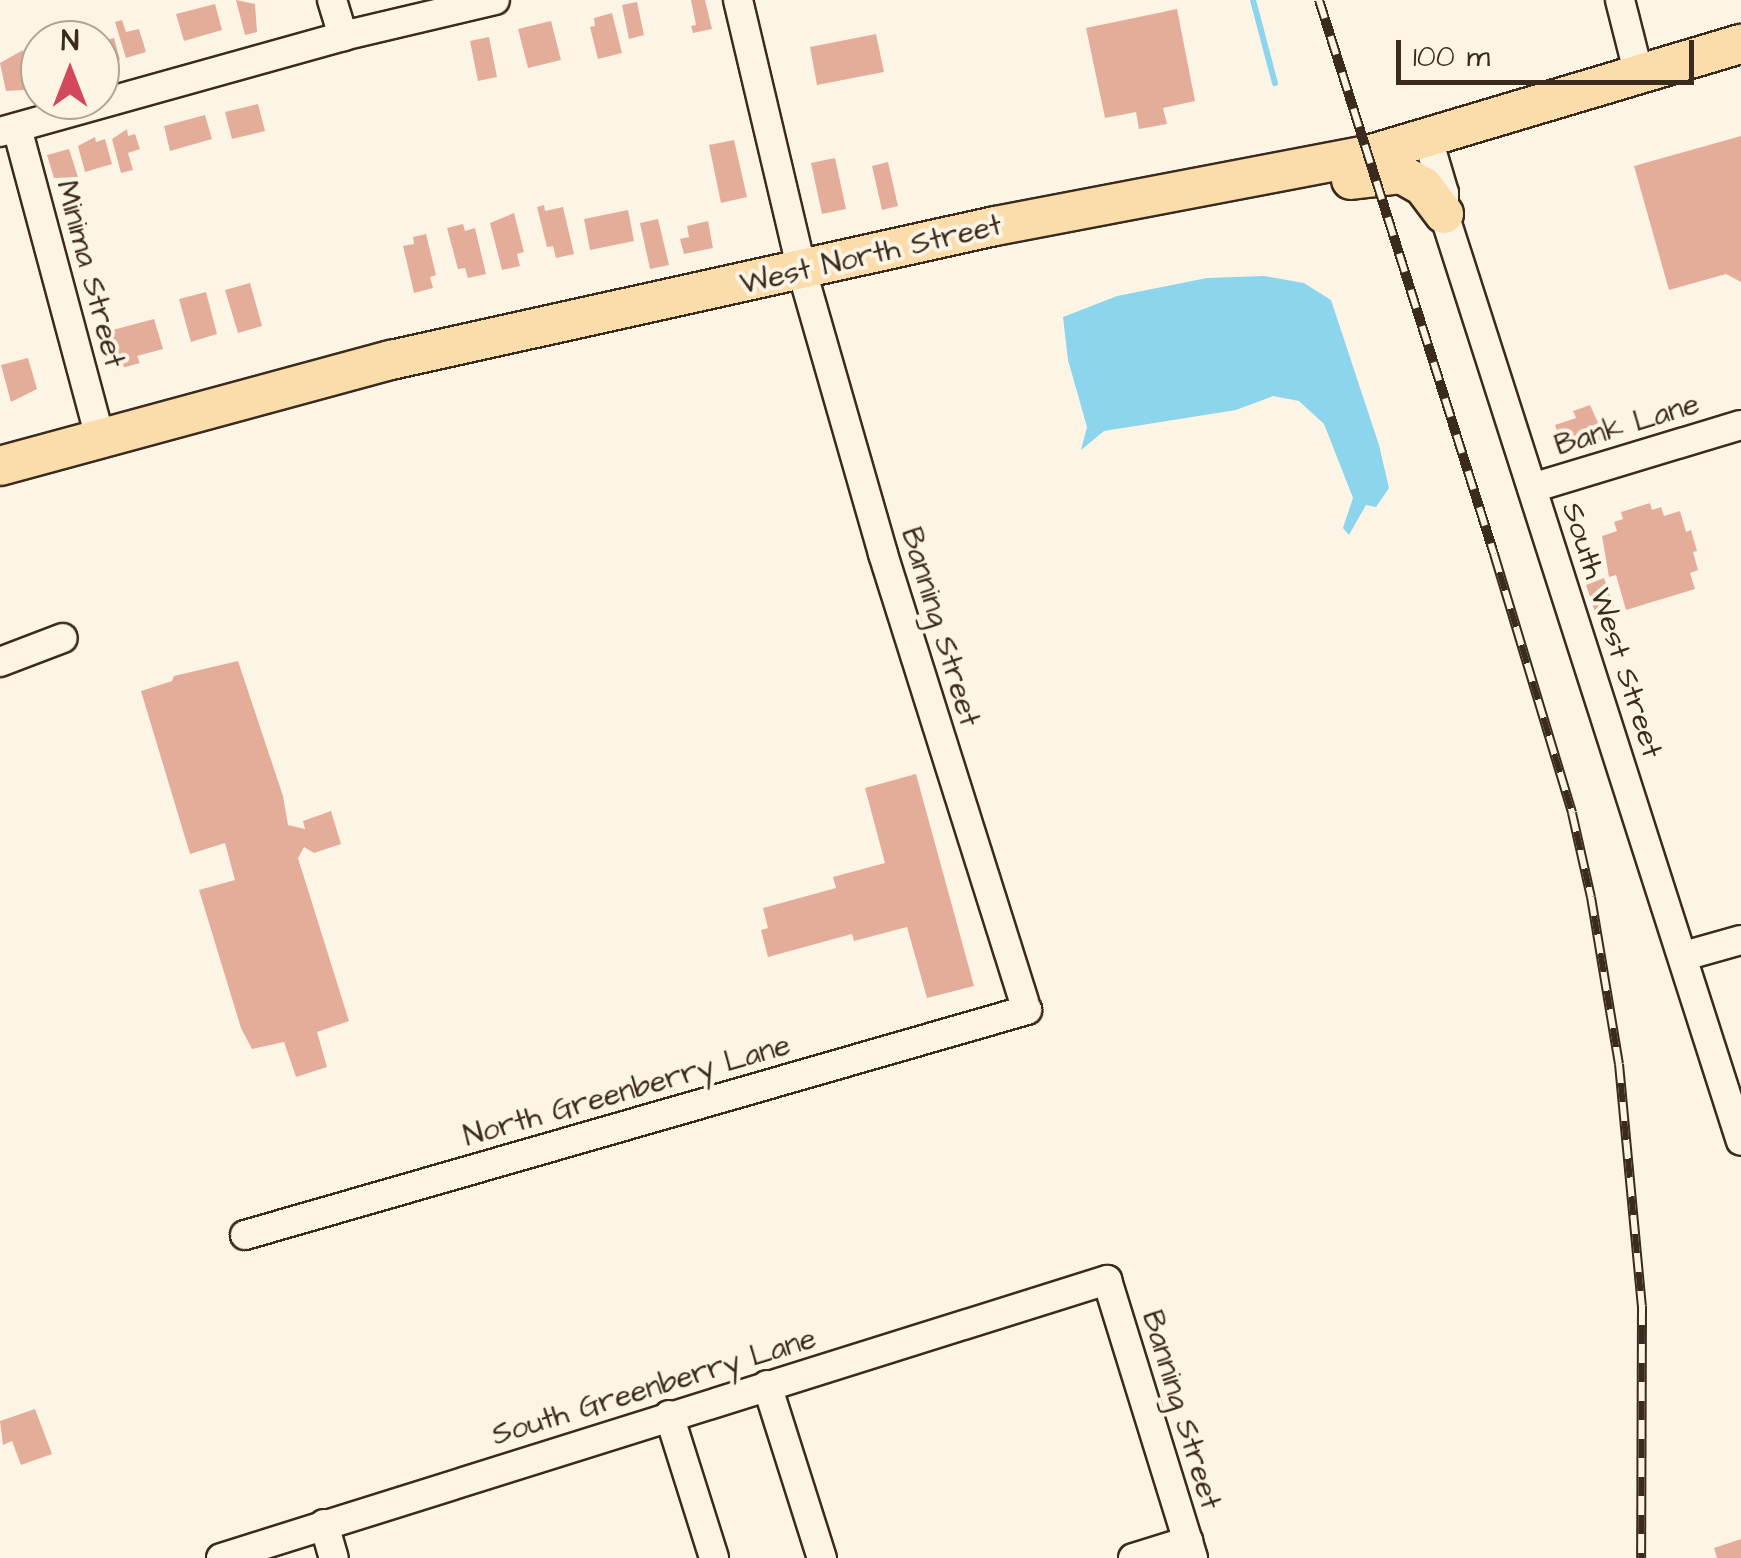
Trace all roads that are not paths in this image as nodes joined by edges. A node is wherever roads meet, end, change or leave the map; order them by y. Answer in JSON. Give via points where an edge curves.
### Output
{"nodes":[{"id":1,"x":332,"y":0,"type":"edge"},
{"id":2,"x":495,"y":0,"type":"edge"},
{"id":3,"x":738,"y":0,"type":"edge"},
{"id":4,"x":1620,"y":0,"type":"edge"},
{"id":5,"x":343,"y":36,"type":"junction"},
{"id":6,"x":1741,"y":44,"type":"edge"},
{"id":7,"x":1640,"y":74,"type":"junction"},
{"id":8,"x":9,"y":130,"type":"edge"},
{"id":9,"x":1428,"y":139,"type":"junction"},
{"id":10,"x":1169,"y":194,"type":"junction"},
{"id":11,"x":1444,"y":214,"type":"junction"},
{"id":12,"x":802,"y":270,"type":"junction"},
{"id":13,"x":1741,"y":425,"type":"edge"},
{"id":14,"x":100,"y":437,"type":"junction"},
{"id":15,"x":0,"y":466,"type":"edge"},
{"id":16,"x":1532,"y":488,"type":"junction"},
{"id":17,"x":63,"y":638,"type":"dead end"},
{"id":18,"x":0,"y":662,"type":"edge"},
{"id":19,"x":1741,"y":940,"type":"edge"},
{"id":20,"x":1684,"y":956,"type":"junction"},
{"id":21,"x":1026,"y":1005,"type":"joint"},
{"id":22,"x":1741,"y":1141,"type":"edge"},
{"id":23,"x":245,"y":1236,"type":"dead end"},
{"id":24,"x":1107,"y":1280,"type":"joint"},
{"id":25,"x":767,"y":1385,"type":"junction"},
{"id":26,"x":669,"y":1415,"type":"junction"},
{"id":27,"x":324,"y":1524,"type":"junction"},
{"id":28,"x":1190,"y":1550,"type":"edge"},
{"id":29,"x":221,"y":1558,"type":"edge"},
{"id":30,"x":334,"y":1558,"type":"edge"},
{"id":31,"x":714,"y":1558,"type":"edge"},
{"id":32,"x":822,"y":1558,"type":"edge"},
{"id":33,"x":1133,"y":1558,"type":"edge"}],
"edges":[{"from":1,"to":5,"type":"street"},
{"from":2,"to":5,"type":"street"},
{"from":3,"to":12,"type":"street","name":"Banning Street"},
{"from":4,"to":7,"type":"street"},
{"from":5,"to":8,"type":"street"},
{"from":6,"to":7,"type":"main road","name":"West North Street"},
{"from":7,"to":9,"type":"main road","name":"West North Street"},
{"from":8,"to":14,"type":"street","name":"Minima Street"},
{"from":9,"to":10,"type":"main road","name":"West North Street"},
{"from":9,"to":11,"type":"street","name":"South West Street"},
{"from":10,"to":11,"type":"main road","via":[[1270,191],[1395,174],[1423,186]]},
{"from":10,"to":12,"type":"main road","name":"West North Street"},
{"from":11,"to":16,"type":"street","name":"South West Street"},
{"from":12,"to":14,"type":"main road","name":"West North Street","via":[[391,360]]},
{"from":12,"to":21,"type":"street","name":"Banning Street","via":[[889,576]]},
{"from":13,"to":16,"type":"street","name":"Bank Lane"},
{"from":14,"to":15,"type":"main road","name":"West North Street"},
{"from":16,"to":20,"type":"street","name":"South West Street"},
{"from":17,"to":18,"type":"street"},
{"from":19,"to":20,"type":"street"},
{"from":20,"to":22,"type":"street","name":"South West Street"},
{"from":21,"to":23,"type":"street","name":"North Greenberry Lane"},
{"from":24,"to":25,"type":"street","name":"South Greenberry Lane"},
{"from":24,"to":28,"type":"street","name":"Banning Street"},
{"from":25,"to":26,"type":"street","name":"South Greenberry Lane"},
{"from":25,"to":32,"type":"street"},
{"from":26,"to":27,"type":"street","name":"South Greenberry Lane"},
{"from":26,"to":31,"type":"street"},
{"from":27,"to":29,"type":"street","name":"South Greenberry Lane"},
{"from":27,"to":30,"type":"street"},
{"from":28,"to":33,"type":"street"}]}
